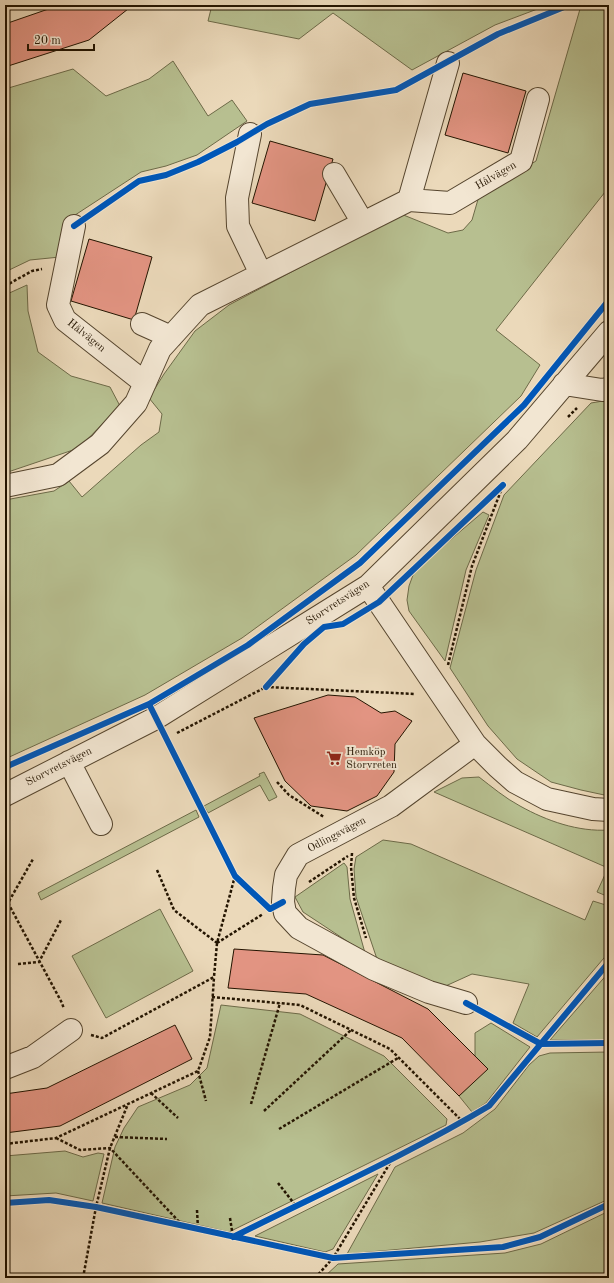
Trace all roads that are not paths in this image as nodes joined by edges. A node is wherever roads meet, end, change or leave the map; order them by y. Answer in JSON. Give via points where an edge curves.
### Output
{"nodes":[{"id":1,"x":448,"y":62,"type":"dead end"},
{"id":2,"x":538,"y":99,"type":"dead end"},
{"id":3,"x":250,"y":134,"type":"dead end"},
{"id":4,"x":334,"y":174,"type":"dead end"},
{"id":5,"x":410,"y":200,"type":"junction"},
{"id":6,"x":363,"y":223,"type":"junction"},
{"id":7,"x":74,"y":226,"type":"dead end"},
{"id":8,"x":261,"y":274,"type":"junction"},
{"id":9,"x":142,"y":324,"type":"dead end"},
{"id":10,"x":609,"y":332,"type":"edge"},
{"id":11,"x":172,"y":337,"type":"junction"},
{"id":12,"x":145,"y":383,"type":"junction"},
{"id":13,"x":564,"y":384,"type":"junction"},
{"id":14,"x":609,"y":389,"type":"edge"},
{"id":15,"x":5,"y":486,"type":"edge"},
{"id":16,"x":368,"y":586,"type":"junction"},
{"id":17,"x":474,"y":744,"type":"junction"},
{"id":18,"x":69,"y":762,"type":"junction"},
{"id":19,"x":5,"y":795,"type":"edge"},
{"id":20,"x":609,"y":810,"type":"edge"},
{"id":21,"x":101,"y":824,"type":"dead end"},
{"id":22,"x":466,"y":1003,"type":"dead end"},
{"id":23,"x":71,"y":1030,"type":"road end"},
{"id":24,"x":5,"y":1068,"type":"edge"}],
"edges":[{"from":1,"to":5,"type":"street"},
{"from":2,"to":5,"type":"street","name":"Hålvägen","via":[[521,161],[450,203]]},
{"from":3,"to":8,"type":"street","via":[[236,198],[238,226]]},
{"from":4,"to":6,"type":"street"},
{"from":5,"to":6,"type":"street"},
{"from":6,"to":8,"type":"street"},
{"from":7,"to":12,"type":"street","name":"Hålvägen","via":[[58,305],[64,320]]},
{"from":8,"to":11,"type":"street","via":[[200,305]]},
{"from":9,"to":11,"type":"street"},
{"from":10,"to":13,"type":"street","name":"Storvretsvägen"},
{"from":11,"to":12,"type":"street","via":[[160,349]]},
{"from":12,"to":15,"type":"street","via":[[136,403],[100,444],[58,475]]},
{"from":13,"to":14,"type":"street"},
{"from":13,"to":16,"type":"street","name":"Storvretsvägen","via":[[517,440]]},
{"from":16,"to":17,"type":"street"},
{"from":16,"to":18,"type":"street","name":"Storvretsvägen","via":[[156,718]]},
{"from":17,"to":20,"type":"street","via":[[515,782],[547,799]]},
{"from":17,"to":22,"type":"street","name":"Odlingsvägen","via":[[391,806],[298,855],[286,875],[276,906],[299,928],[374,968],[429,992]]},
{"from":18,"to":19,"type":"street","name":"Storvretsvägen"},
{"from":18,"to":21,"type":"street"},
{"from":23,"to":24,"type":"street","via":[[33,1057]]}]}
